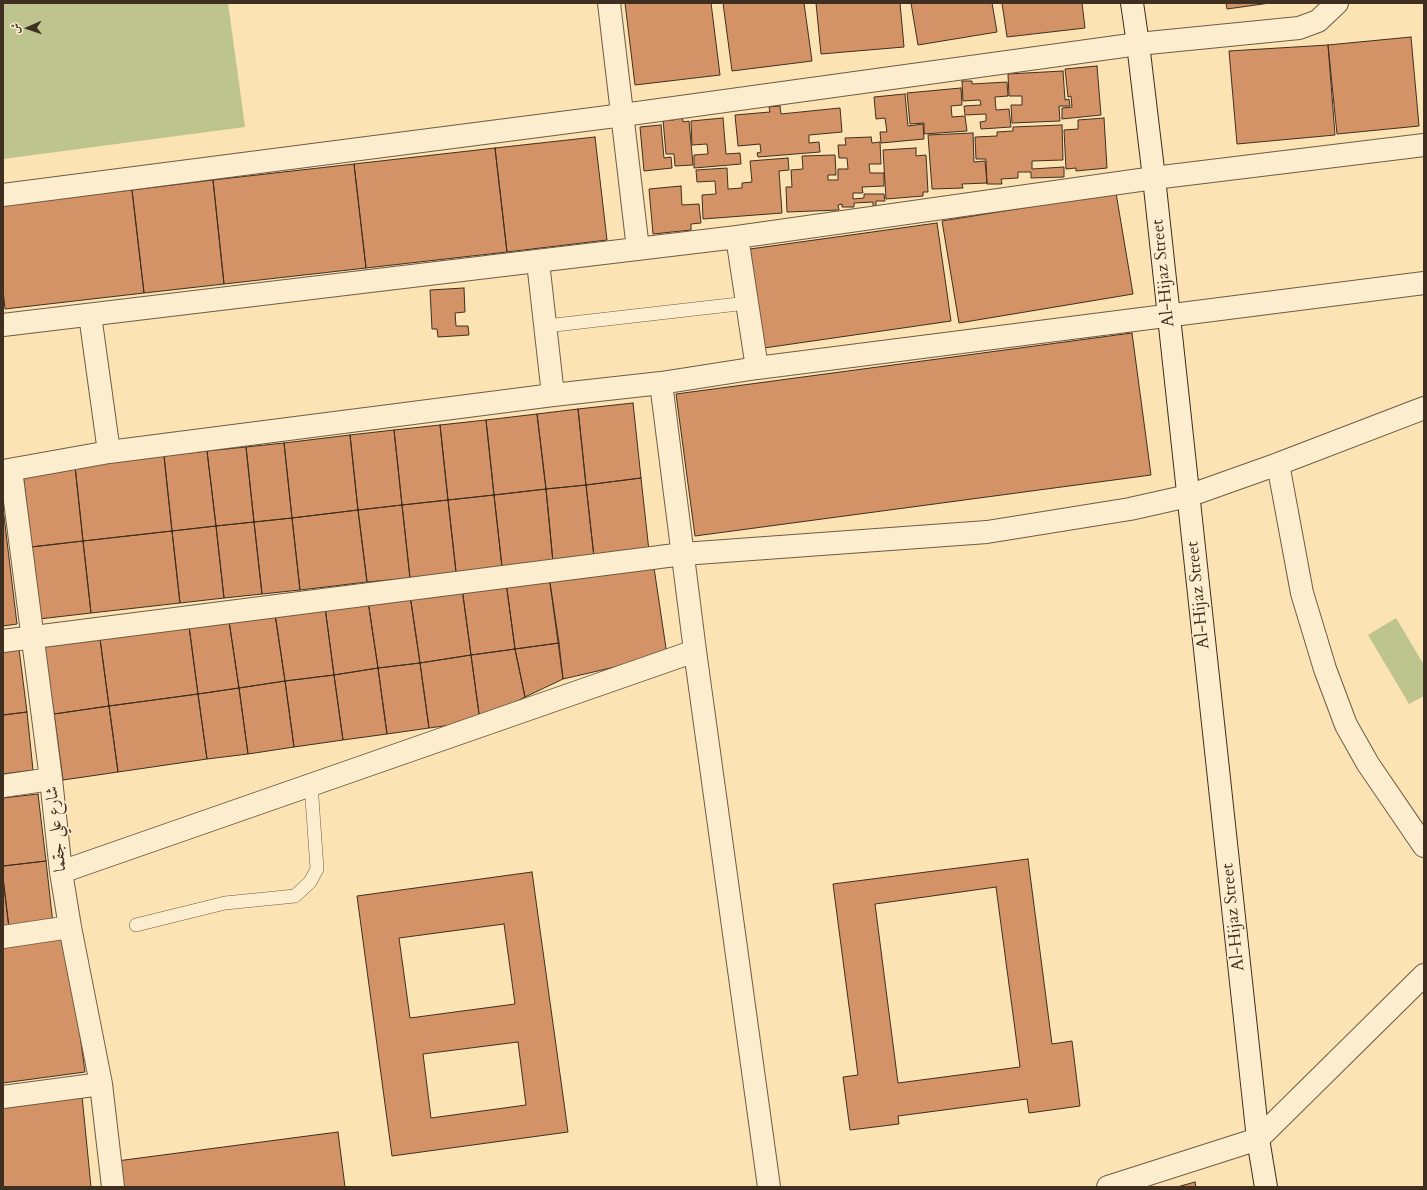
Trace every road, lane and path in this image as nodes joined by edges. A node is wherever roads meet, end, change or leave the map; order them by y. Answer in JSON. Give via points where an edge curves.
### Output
{"nodes":[{"id":1,"x":609,"y":3,"type":"edge"},
{"id":2,"x":1132,"y":3,"type":"edge"},
{"id":3,"x":1337,"y":3,"type":"edge"},
{"id":4,"x":1319,"y":12,"type":"edge"},
{"id":5,"x":1138,"y":44,"type":"junction"},
{"id":6,"x":623,"y":115,"type":"junction"},
{"id":7,"x":1424,"y":146,"type":"edge"},
{"id":8,"x":1154,"y":178,"type":"junction"},
{"id":9,"x":3,"y":195,"type":"edge"},
{"id":10,"x":737,"y":238,"type":"junction"},
{"id":11,"x":638,"y":249,"type":"junction"},
{"id":12,"x":538,"y":262,"type":"junction"},
{"id":13,"x":1424,"y":283,"type":"edge"},
{"id":14,"x":747,"y":303,"type":"junction"},
{"id":15,"x":90,"y":315,"type":"junction"},
{"id":16,"x":1168,"y":315,"type":"junction"},
{"id":17,"x":4,"y":321,"type":"edge"},
{"id":18,"x":546,"y":326,"type":"junction"},
{"id":19,"x":757,"y":368,"type":"junction"},
{"id":20,"x":662,"y":383,"type":"junction"},
{"id":21,"x":553,"y":395,"type":"junction"},
{"id":22,"x":1424,"y":408,"type":"edge"},
{"id":23,"x":109,"y":452,"type":"junction"},
{"id":24,"x":1278,"y":464,"type":"junction"},
{"id":25,"x":7,"y":470,"type":"edge"},
{"id":26,"x":1188,"y":496,"type":"junction"},
{"id":27,"x":683,"y":554,"type":"junction"},
{"id":28,"x":33,"y":637,"type":"junction"},
{"id":29,"x":3,"y":641,"type":"edge"},
{"id":30,"x":695,"y":651,"type":"junction"},
{"id":31,"x":51,"y":779,"type":"junction"},
{"id":32,"x":310,"y":784,"type":"junction"},
{"id":33,"x":3,"y":786,"type":"edge"},
{"id":34,"x":1424,"y":846,"type":"edge"},
{"id":35,"x":61,"y":872,"type":"junction"},
{"id":36,"x":136,"y":925,"type":"dead end"},
{"id":37,"x":70,"y":927,"type":"junction"},
{"id":38,"x":3,"y":937,"type":"edge"},
{"id":39,"x":1424,"y":975,"type":"edge"},
{"id":40,"x":101,"y":1084,"type":"junction"},
{"id":41,"x":3,"y":1097,"type":"edge"},
{"id":42,"x":1258,"y":1139,"type":"junction"},
{"id":43,"x":113,"y":1187,"type":"edge"},
{"id":44,"x":770,"y":1187,"type":"edge"},
{"id":45,"x":1108,"y":1187,"type":"edge"},
{"id":46,"x":1266,"y":1187,"type":"edge"}],
"edges":[{"from":1,"to":6,"type":"street"},
{"from":2,"to":5,"type":"street","name":"Al-Hijaz Street"},
{"from":3,"to":4,"type":"street"},
{"from":4,"to":5,"type":"street","via":[[1299,28]]},
{"from":5,"to":6,"type":"street"},
{"from":5,"to":8,"type":"street","name":"Al-Hijaz Street"},
{"from":6,"to":9,"type":"street"},
{"from":6,"to":11,"type":"street"},
{"from":7,"to":8,"type":"street"},
{"from":8,"to":10,"type":"street"},
{"from":8,"to":16,"type":"street","name":"Al-Hijaz Street"},
{"from":10,"to":11,"type":"street"},
{"from":10,"to":14,"type":"street"},
{"from":11,"to":12,"type":"street"},
{"from":12,"to":15,"type":"street"},
{"from":12,"to":18,"type":"street"},
{"from":13,"to":16,"type":"street"},
{"from":14,"to":18,"type":"lane"},
{"from":14,"to":19,"type":"street"},
{"from":15,"to":17,"type":"street"},
{"from":15,"to":23,"type":"street"},
{"from":16,"to":19,"type":"street"},
{"from":16,"to":26,"type":"street","name":"Al-Hijaz Street"},
{"from":18,"to":21,"type":"street"},
{"from":19,"to":20,"type":"street"},
{"from":20,"to":21,"type":"street"},
{"from":20,"to":27,"type":"street"},
{"from":21,"to":23,"type":"street"},
{"from":22,"to":24,"type":"street"},
{"from":23,"to":25,"type":"street"},
{"from":24,"to":26,"type":"street"},
{"from":24,"to":34,"type":"street","via":[[1302,593],[1325,669],[1346,725],[1368,764]]},
{"from":25,"to":28,"type":"street","name":"شارع علي جقما"},
{"from":26,"to":27,"type":"street","via":[[1130,509],[987,532]]},
{"from":26,"to":42,"type":"street","name":"Al-Hijaz Street"},
{"from":27,"to":28,"type":"street"},
{"from":27,"to":30,"type":"street"},
{"from":28,"to":29,"type":"street"},
{"from":28,"to":31,"type":"street","name":"شارع علي جقما"},
{"from":30,"to":32,"type":"street"},
{"from":30,"to":44,"type":"street"},
{"from":31,"to":33,"type":"street"},
{"from":31,"to":35,"type":"street","name":"شارع علي جقما"},
{"from":32,"to":35,"type":"street"},
{"from":32,"to":36,"type":"lane","via":[[317,869],[310,882],[295,896],[225,903]]},
{"from":35,"to":37,"type":"street","name":"شارع علي جقما"},
{"from":37,"to":38,"type":"street"},
{"from":37,"to":40,"type":"street","name":"شارع علي جقما"},
{"from":39,"to":42,"type":"street"},
{"from":40,"to":41,"type":"street"},
{"from":40,"to":43,"type":"street","name":"شارع علي جقما"},
{"from":42,"to":45,"type":"street"},
{"from":42,"to":46,"type":"street","name":"Al-Hijaz Street"}]}
